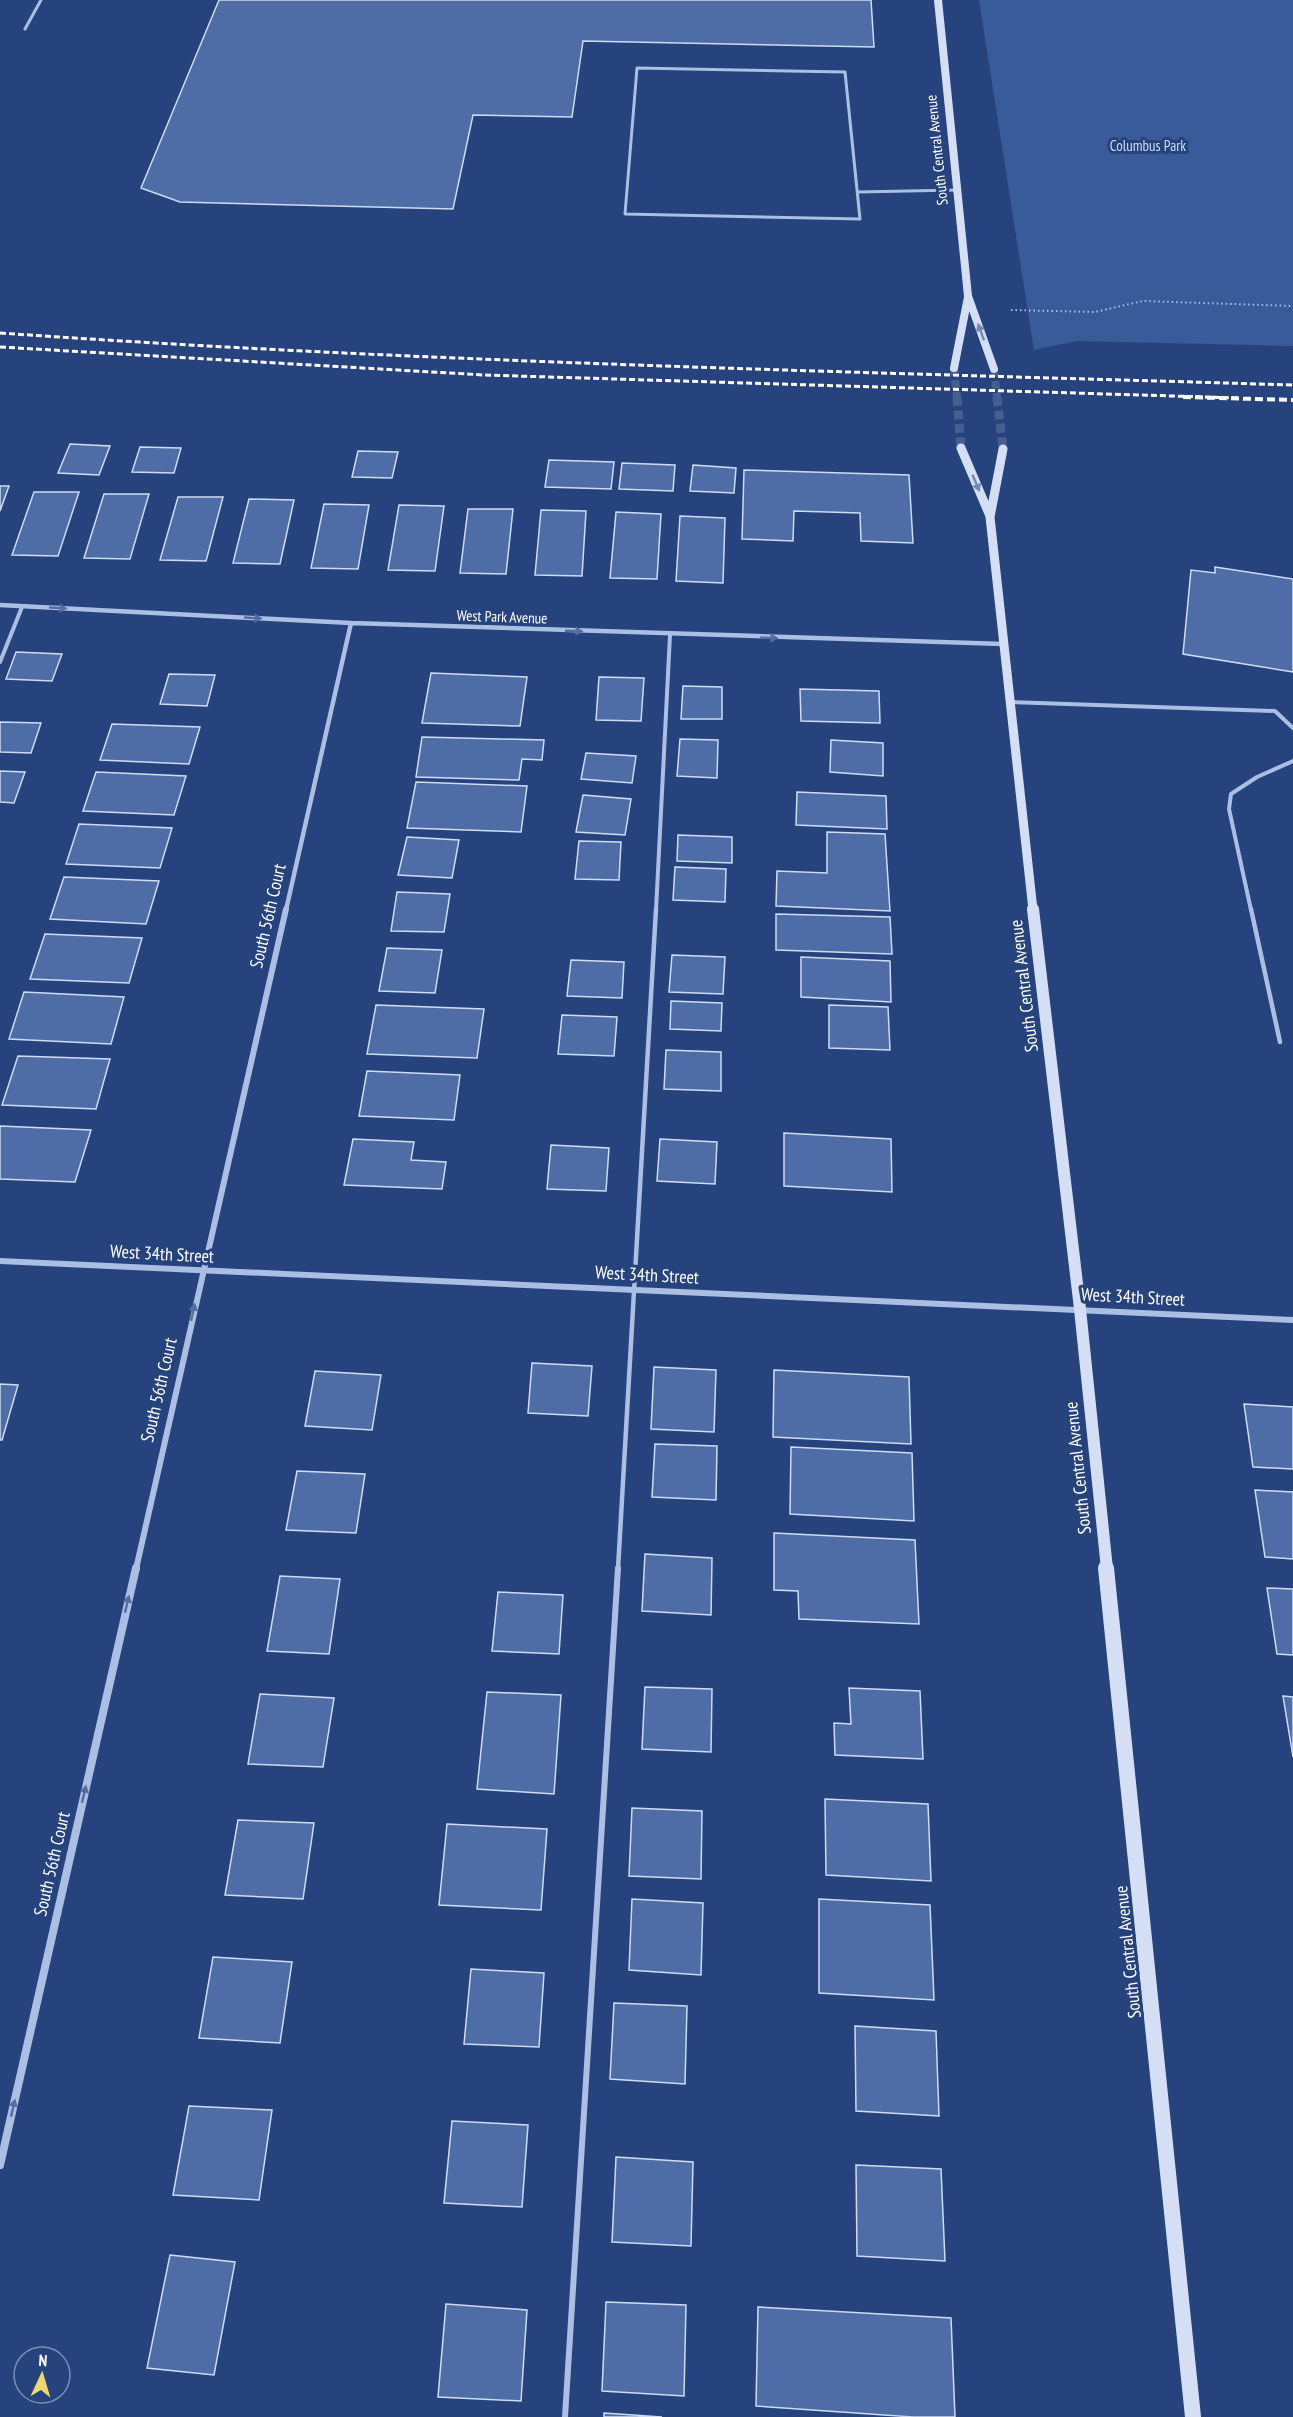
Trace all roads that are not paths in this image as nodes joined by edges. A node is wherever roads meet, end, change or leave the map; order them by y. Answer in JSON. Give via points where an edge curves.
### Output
{"nodes":[{"id":1,"x":41,"y":0,"type":"edge"},
{"id":2,"x":938,"y":0,"type":"edge"},
{"id":3,"x":25,"y":29,"type":"dead end"},
{"id":4,"x":957,"y":190,"type":"junction"},
{"id":5,"x":858,"y":192,"type":"junction"},
{"id":6,"x":968,"y":296,"type":"junction"},
{"id":7,"x":954,"y":368,"type":"tunnel mouth"},
{"id":8,"x":994,"y":369,"type":"tunnel mouth"},
{"id":9,"x":962,"y":448,"type":"tunnel mouth"},
{"id":10,"x":1003,"y":449,"type":"tunnel mouth"},
{"id":11,"x":990,"y":517,"type":"junction"},
{"id":12,"x":0,"y":605,"type":"edge"},
{"id":13,"x":22,"y":607,"type":"junction"},
{"id":14,"x":351,"y":623,"type":"junction"},
{"id":15,"x":670,"y":635,"type":"junction"},
{"id":16,"x":1003,"y":644,"type":"junction"},
{"id":17,"x":0,"y":662,"type":"edge"},
{"id":18,"x":1009,"y":702,"type":"junction"},
{"id":19,"x":1293,"y":728,"type":"edge"},
{"id":20,"x":1293,"y":761,"type":"edge"},
{"id":21,"x":1280,"y":1042,"type":"dead end"},
{"id":22,"x":0,"y":1261,"type":"edge"},
{"id":23,"x":202,"y":1270,"type":"junction"},
{"id":24,"x":636,"y":1290,"type":"junction"},
{"id":25,"x":1080,"y":1309,"type":"junction"},
{"id":26,"x":1293,"y":1320,"type":"edge"},
{"id":27,"x":0,"y":2165,"type":"edge"},
{"id":28,"x":566,"y":2417,"type":"edge"},
{"id":29,"x":1193,"y":2417,"type":"edge"}],
"edges":[{"from":1,"to":3,"type":"lane"},
{"from":2,"to":4,"type":"main road","name":"South Central Avenue"},
{"from":4,"to":5,"type":"lane"},
{"from":4,"to":6,"type":"main road","name":"South Central Avenue"},
{"from":5,"to":5,"type":"lane","via":[[845,72],[638,68],[625,214],[860,219]]},
{"from":6,"to":7,"type":"main road","name":"South Central Avenue"},
{"from":8,"to":6,"type":"main road","name":"South Central Avenue","one_way":true},
{"from":9,"to":11,"type":"main road","name":"South Central Avenue","one_way":true},
{"from":10,"to":11,"type":"main road","name":"South Central Avenue"},
{"from":11,"to":16,"type":"main road","name":"South Central Avenue"},
{"from":12,"to":13,"type":"street","name":"West Park Avenue"},
{"from":13,"to":14,"type":"street","name":"West Park Avenue","one_way":true},
{"from":13,"to":17,"type":"lane"},
{"from":14,"to":15,"type":"street","name":"West Park Avenue","one_way":true},
{"from":14,"to":23,"type":"street","name":"South 56th Court"},
{"from":15,"to":16,"type":"street","name":"West Park Avenue","one_way":true},
{"from":15,"to":24,"type":"lane"},
{"from":16,"to":18,"type":"main road","name":"South Central Avenue"},
{"from":18,"to":19,"type":"lane","via":[[1275,711]]},
{"from":18,"to":25,"type":"main road","name":"South Central Avenue"},
{"from":20,"to":21,"type":"lane","via":[[1231,794],[1229,809]]},
{"from":22,"to":23,"type":"street","name":"West 34th Street"},
{"from":23,"to":24,"type":"street","name":"West 34th Street"},
{"from":27,"to":23,"type":"street","name":"South 56th Court","one_way":true},
{"from":24,"to":25,"type":"street","name":"West 34th Street"},
{"from":24,"to":28,"type":"lane"},
{"from":25,"to":26,"type":"street","name":"West 34th Street"},
{"from":25,"to":29,"type":"main road","name":"South Central Avenue"}]}
